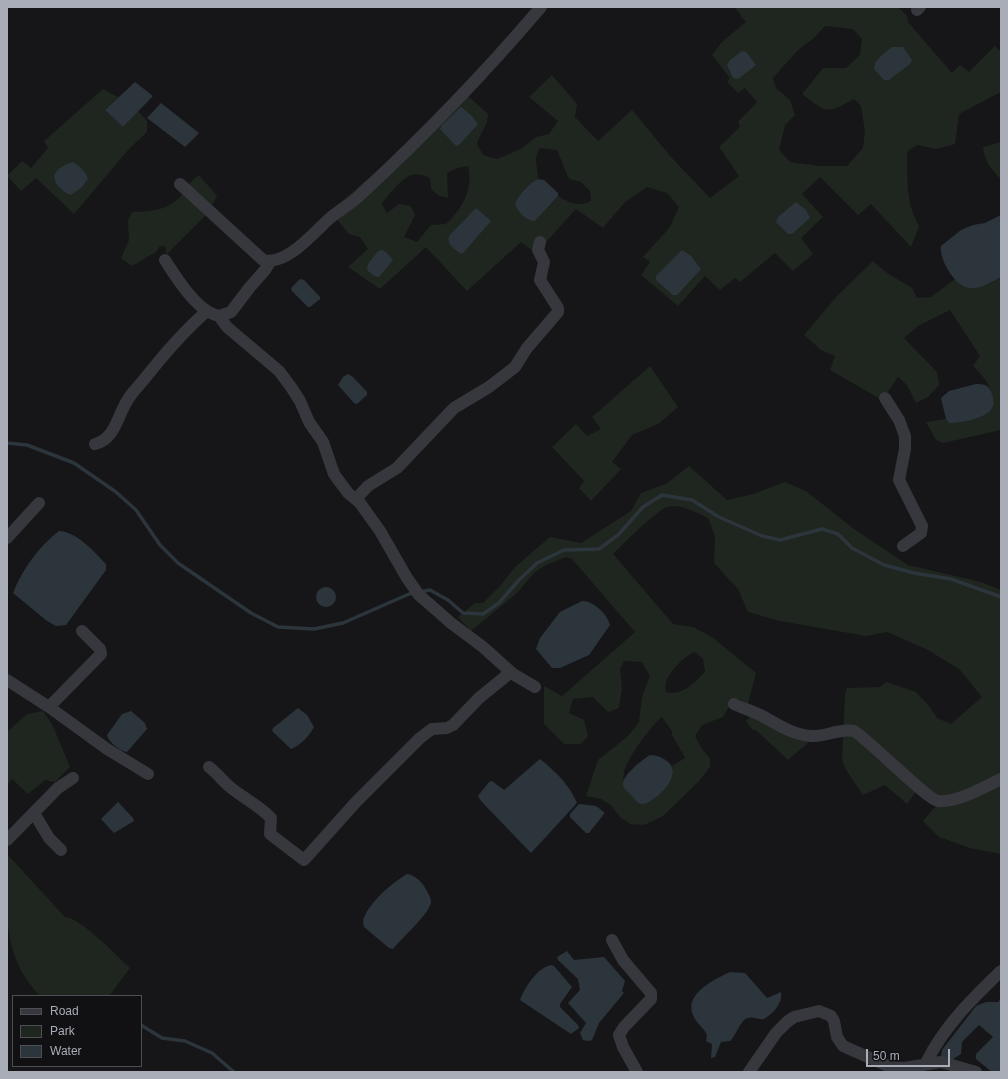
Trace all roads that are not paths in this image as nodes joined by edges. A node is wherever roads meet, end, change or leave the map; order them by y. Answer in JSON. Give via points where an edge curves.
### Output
{"nodes":[{"id":1,"x":541,"y":7,"type":"edge"},
{"id":2,"x":180,"y":184,"type":"dead end"},
{"id":3,"x":540,"y":242,"type":"dead end"},
{"id":4,"x":165,"y":260,"type":"dead end"},
{"id":5,"x":270,"y":262,"type":"junction"},
{"id":6,"x":207,"y":311,"type":"junction"},
{"id":7,"x":219,"y":316,"type":"junction"},
{"id":8,"x":885,"y":398,"type":"dead end"},
{"id":9,"x":95,"y":444,"type":"dead end"},
{"id":10,"x":356,"y":499,"type":"junction"},
{"id":11,"x":39,"y":503,"type":"dead end"},
{"id":12,"x":7,"y":538,"type":"edge"},
{"id":13,"x":903,"y":546,"type":"dead end"},
{"id":14,"x":82,"y":631,"type":"dead end"},
{"id":15,"x":511,"y":672,"type":"junction"},
{"id":16,"x":7,"y":680,"type":"edge"},
{"id":17,"x":535,"y":687,"type":"dead end"},
{"id":18,"x":734,"y":704,"type":"dead end"},
{"id":19,"x":49,"y":707,"type":"junction"},
{"id":20,"x":209,"y":767,"type":"dead end"},
{"id":21,"x":148,"y":774,"type":"dead end"},
{"id":22,"x":73,"y":778,"type":"dead end"},
{"id":23,"x":1001,"y":779,"type":"edge"},
{"id":24,"x":34,"y":813,"type":"junction"},
{"id":25,"x":7,"y":840,"type":"edge"},
{"id":26,"x":61,"y":850,"type":"dead end"},
{"id":27,"x":612,"y":940,"type":"dead end"},
{"id":28,"x":1001,"y":971,"type":"edge"},
{"id":29,"x":926,"y":1063,"type":"junction"},
{"id":30,"x":637,"y":1072,"type":"edge"},
{"id":31,"x":750,"y":1072,"type":"edge"},
{"id":32,"x":976,"y":1072,"type":"edge"}],
"edges":[{"from":1,"to":5,"type":"street","via":[[462,95],[357,198],[289,254]]},
{"from":2,"to":5,"type":"street","via":[[263,260]]},
{"from":3,"to":10,"type":"street","via":[[538,250],[544,262],[540,280],[558,312],[527,348],[515,367],[489,387],[454,408],[397,468],[360,492]]},
{"from":4,"to":6,"type":"street","via":[[184,288]]},
{"from":5,"to":7,"type":"street","via":[[231,312]]},
{"from":6,"to":7,"type":"street"},
{"from":6,"to":9,"type":"street","via":[[179,337],[135,388],[110,435]]},
{"from":7,"to":10,"type":"street","via":[[227,327],[278,371],[291,387],[309,422],[323,442],[334,474],[348,493]]},
{"from":8,"to":13,"type":"street","via":[[899,420],[905,436],[899,480],[922,526],[921,533]]},
{"from":10,"to":15,"type":"street","via":[[380,531],[419,594],[450,623]]},
{"from":11,"to":12,"type":"street"},
{"from":14,"to":19,"type":"street","via":[[100,649],[101,654]]},
{"from":15,"to":17,"type":"street"},
{"from":15,"to":20,"type":"street","via":[[479,698],[453,725],[432,729],[420,738],[356,802],[304,860],[270,834],[271,818],[264,811],[230,787]]},
{"from":16,"to":19,"type":"street"},
{"from":18,"to":23,"type":"street","via":[[787,730],[811,736],[854,730],[932,799],[938,801],[959,798]]},
{"from":19,"to":21,"type":"street","via":[[107,749]]},
{"from":22,"to":24,"type":"street","via":[[58,788]]},
{"from":24,"to":25,"type":"street"},
{"from":24,"to":26,"type":"street","via":[[49,838]]},
{"from":27,"to":30,"type":"street","via":[[623,960],[651,993],[651,999],[624,1026],[620,1035],[623,1047]]},
{"from":28,"to":29,"type":"street","via":[[958,1013]]},
{"from":29,"to":31,"type":"street","via":[[904,1068],[888,1066],[843,1046],[831,1016],[820,1011],[790,1020],[776,1033]]},
{"from":29,"to":32,"type":"street","via":[[941,1062]]}]}
